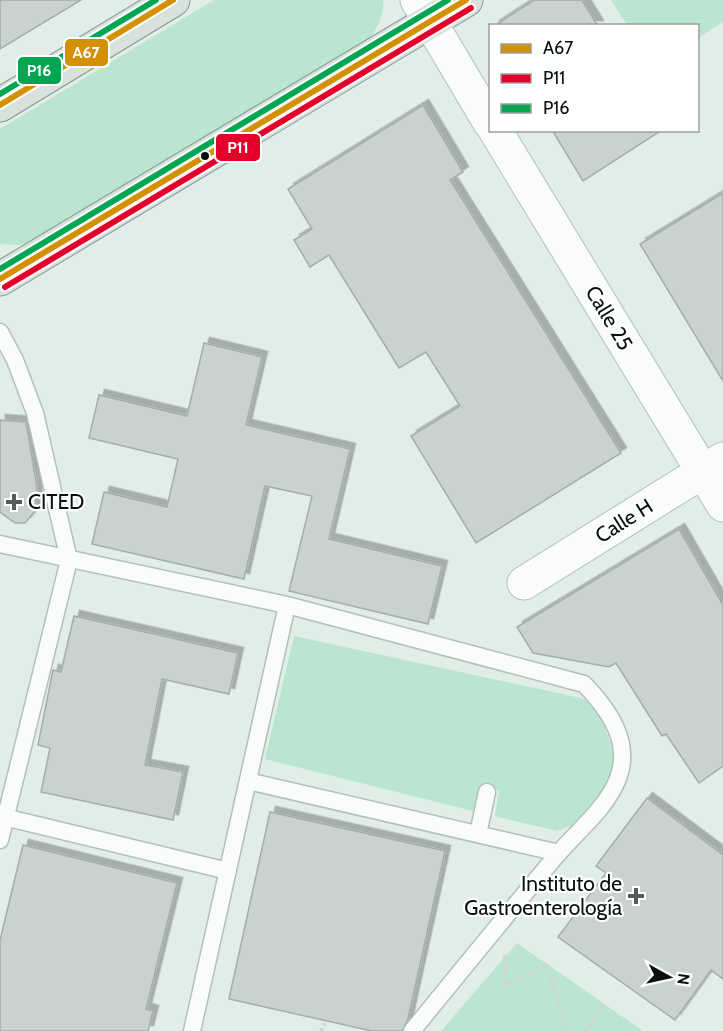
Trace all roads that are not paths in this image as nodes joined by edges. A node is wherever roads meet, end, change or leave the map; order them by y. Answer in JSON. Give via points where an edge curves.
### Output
{"nodes":[{"id":1,"x":173,"y":0,"type":"edge"},
{"id":2,"x":466,"y":0,"type":"edge"},
{"id":3,"x":423,"y":11,"type":"edge"},
{"id":4,"x":0,"y":105,"type":"edge"},
{"id":5,"x":489,"y":121,"type":"edge"},
{"id":6,"x":496,"y":132,"type":"edge"},
{"id":7,"x":1,"y":277,"type":"edge"},
{"id":8,"x":0,"y":332,"type":"edge"},
{"id":9,"x":713,"y":465,"type":"edge"},
{"id":10,"x":723,"y":505,"type":"edge"},
{"id":11,"x":0,"y":544,"type":"edge"},
{"id":12,"x":69,"y":560,"type":"junction"},
{"id":13,"x":524,"y":583,"type":"dead end"},
{"id":14,"x":287,"y":605,"type":"junction"},
{"id":15,"x":248,"y":781,"type":"junction"},
{"id":16,"x":487,"y":792,"type":"dead end"},
{"id":17,"x":3,"y":817,"type":"edge"},
{"id":18,"x":478,"y":834,"type":"junction"},
{"id":19,"x":0,"y":840,"type":"edge"},
{"id":20,"x":559,"y":853,"type":"junction"},
{"id":21,"x":228,"y":871,"type":"junction"},
{"id":22,"x":192,"y":1031,"type":"edge"},
{"id":23,"x":412,"y":1031,"type":"edge"}],
"edges":[{"from":1,"to":4,"type":"main road"},
{"from":2,"to":3,"type":"main road"},
{"from":3,"to":5,"type":"street"},
{"from":3,"to":7,"type":"main road"},
{"from":6,"to":9,"type":"street","name":"Calle 25"},
{"from":8,"to":12,"type":"lane","via":[[35,413]]},
{"from":9,"to":10,"type":"street","name":"Calle 25"},
{"from":9,"to":13,"type":"street","name":"Calle H"},
{"from":11,"to":12,"type":"lane"},
{"from":12,"to":14,"type":"lane"},
{"from":12,"to":17,"type":"lane"},
{"from":14,"to":15,"type":"lane"},
{"from":14,"to":20,"type":"lane","via":[[584,684],[606,707],[622,744],[617,780],[591,820]]},
{"from":15,"to":18,"type":"lane"},
{"from":15,"to":21,"type":"lane"},
{"from":16,"to":18,"type":"lane"},
{"from":17,"to":19,"type":"lane"},
{"from":17,"to":21,"type":"lane"},
{"from":18,"to":20,"type":"lane"},
{"from":20,"to":23,"type":"lane"},
{"from":21,"to":22,"type":"lane"}]}
